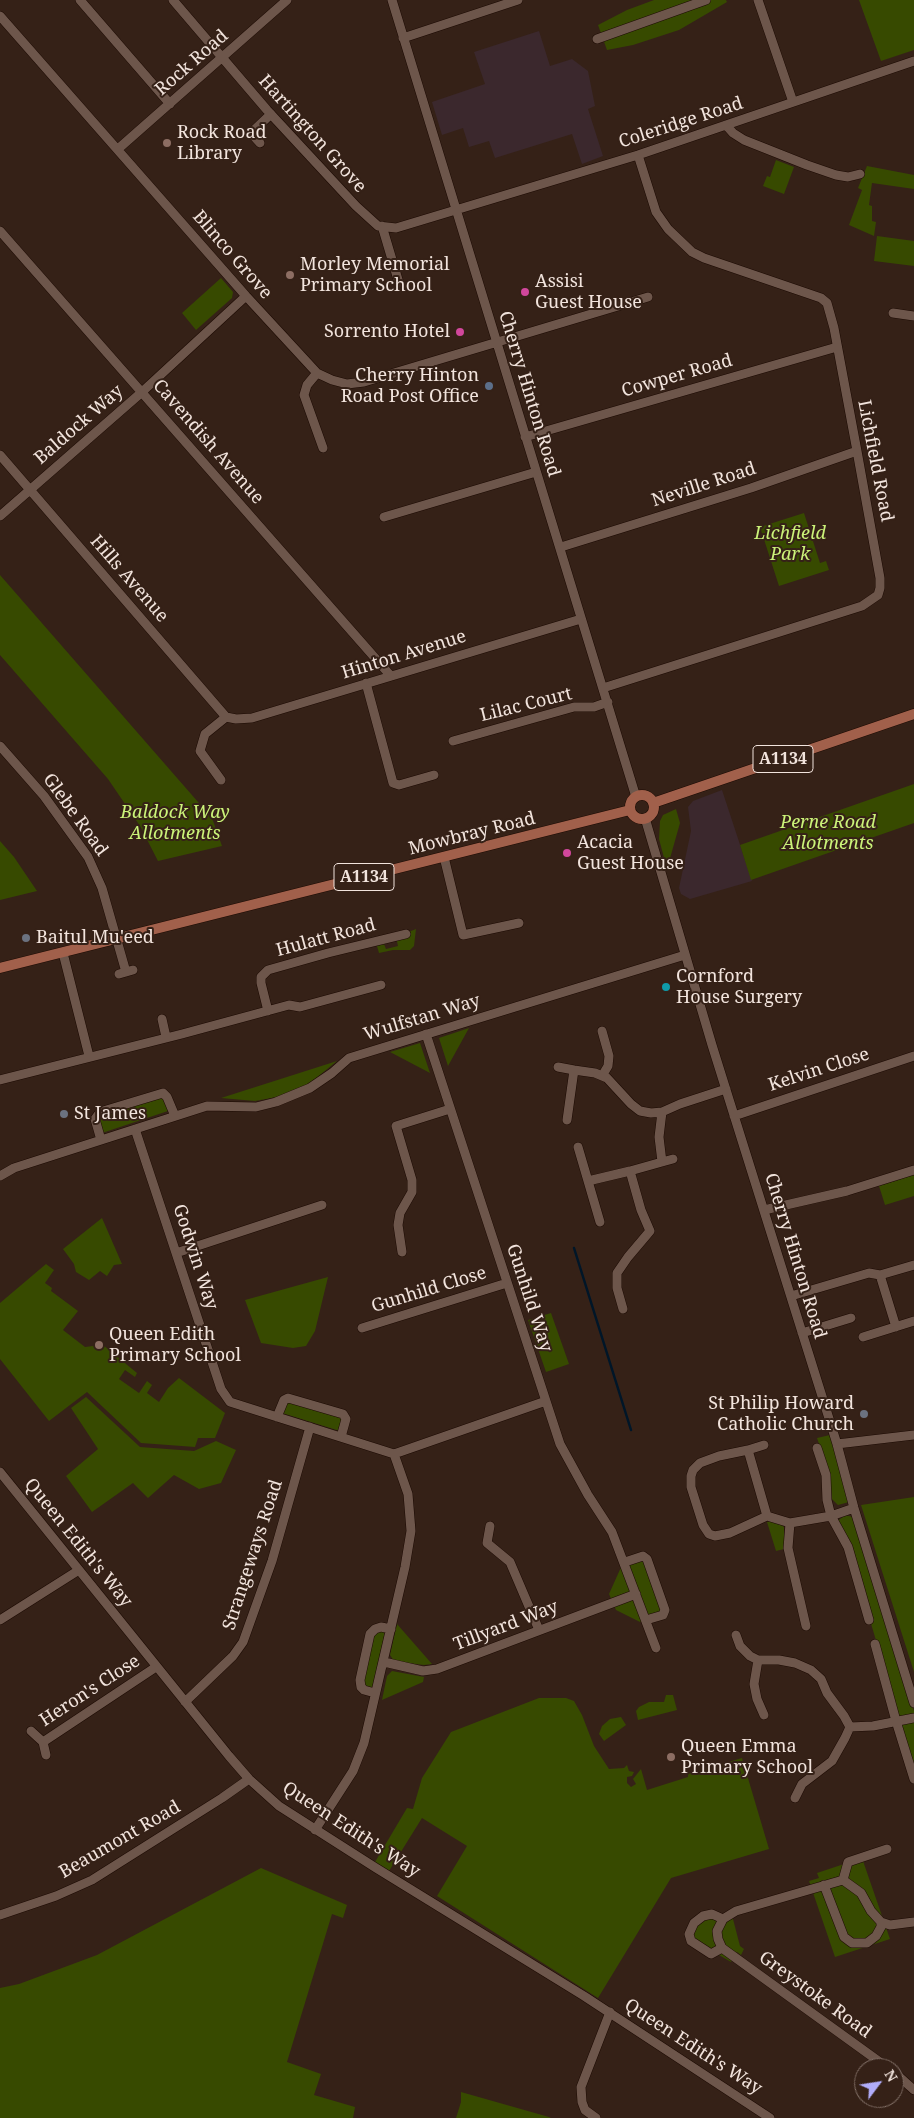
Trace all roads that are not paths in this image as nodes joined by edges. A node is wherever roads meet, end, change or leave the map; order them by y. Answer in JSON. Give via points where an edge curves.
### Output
{"nodes":[{"id":1,"x":80,"y":0,"type":"edge"},
{"id":2,"x":172,"y":0,"type":"edge"},
{"id":3,"x":288,"y":0,"type":"edge"},
{"id":4,"x":392,"y":0,"type":"edge"},
{"id":5,"x":518,"y":0,"type":"edge"},
{"id":6,"x":706,"y":0,"type":"edge"},
{"id":7,"x":758,"y":0,"type":"edge"},
{"id":8,"x":0,"y":16,"type":"edge"},
{"id":9,"x":403,"y":38,"type":"junction"},
{"id":10,"x":597,"y":39,"type":"dead end"},
{"id":11,"x":223,"y":57,"type":"junction"},
{"id":12,"x":914,"y":62,"type":"edge"},
{"id":13,"x":792,"y":102,"type":"junction"},
{"id":14,"x":170,"y":104,"type":"junction"},
{"id":15,"x":271,"y":114,"type":"junction"},
{"id":16,"x":726,"y":125,"type":"junction"},
{"id":17,"x":260,"y":143,"type":"dead end"},
{"id":18,"x":118,"y":149,"type":"junction"},
{"id":19,"x":638,"y":154,"type":"junction"},
{"id":20,"x":860,"y":174,"type":"dead end"},
{"id":21,"x":456,"y":209,"type":"junction"},
{"id":22,"x":382,"y":226,"type":"junction"},
{"id":23,"x":0,"y":232,"type":"edge"},
{"id":24,"x":399,"y":283,"type":"dead end"},
{"id":25,"x":246,"y":296,"type":"junction"},
{"id":26,"x":648,"y":297,"type":"dead end"},
{"id":27,"x":893,"y":313,"type":"dead end"},
{"id":28,"x":914,"y":316,"type":"edge"},
{"id":29,"x":496,"y":342,"type":"junction"},
{"id":30,"x":837,"y":347,"type":"junction"},
{"id":31,"x":317,"y":373,"type":"junction"},
{"id":32,"x":142,"y":392,"type":"junction"},
{"id":33,"x":526,"y":437,"type":"junction"},
{"id":34,"x":323,"y":448,"type":"dead end"},
{"id":35,"x":858,"y":451,"type":"junction"},
{"id":36,"x":0,"y":455,"type":"edge"},
{"id":37,"x":536,"y":472,"type":"junction"},
{"id":38,"x":30,"y":489,"type":"junction"},
{"id":39,"x":0,"y":516,"type":"edge"},
{"id":40,"x":384,"y":517,"type":"dead end"},
{"id":41,"x":561,"y":548,"type":"junction"},
{"id":42,"x":581,"y":619,"type":"junction"},
{"id":43,"x":390,"y":675,"type":"junction"},
{"id":44,"x":366,"y":683,"type":"junction"},
{"id":45,"x":603,"y":688,"type":"junction"},
{"id":46,"x":608,"y":702,"type":"junction"},
{"id":47,"x":914,"y":714,"type":"edge"},
{"id":48,"x":231,"y":718,"type":"junction"},
{"id":49,"x":453,"y":741,"type":"dead end"},
{"id":50,"x":0,"y":746,"type":"edge"},
{"id":51,"x":434,"y":775,"type":"dead end"},
{"id":52,"x":221,"y":780,"type":"dead end"},
{"id":53,"x":636,"y":796,"type":"junction"},
{"id":54,"x":653,"y":803,"type":"junction"},
{"id":55,"x":630,"y":810,"type":"junction"},
{"id":56,"x":646,"y":818,"type":"junction"},
{"id":57,"x":444,"y":857,"type":"junction"},
{"id":58,"x":519,"y":923,"type":"dead end"},
{"id":59,"x":406,"y":934,"type":"dead end"},
{"id":60,"x":118,"y":939,"type":"junction"},
{"id":61,"x":63,"y":953,"type":"junction"},
{"id":62,"x":685,"y":955,"type":"junction"},
{"id":63,"x":0,"y":968,"type":"edge"},
{"id":64,"x":126,"y":972,"type":"dead end"},
{"id":65,"x":381,"y":985,"type":"dead end"},
{"id":66,"x":268,"y":1011,"type":"junction"},
{"id":67,"x":162,"y":1019,"type":"dead end"},
{"id":68,"x":602,"y":1032,"type":"dead end"},
{"id":69,"x":426,"y":1034,"type":"junction"},
{"id":70,"x":166,"y":1037,"type":"junction"},
{"id":71,"x":88,"y":1056,"type":"junction"},
{"id":72,"x":914,"y":1056,"type":"edge"},
{"id":73,"x":558,"y":1067,"type":"dead end"},
{"id":74,"x":574,"y":1070,"type":"junction"},
{"id":75,"x":602,"y":1076,"type":"junction"},
{"id":76,"x":0,"y":1080,"type":"edge"},
{"id":77,"x":726,"y":1089,"type":"junction"},
{"id":78,"x":450,"y":1109,"type":"junction"},
{"id":79,"x":662,"y":1112,"type":"junction"},
{"id":80,"x":175,"y":1116,"type":"junction"},
{"id":81,"x":734,"y":1116,"type":"junction"},
{"id":82,"x":567,"y":1120,"type":"dead end"},
{"id":83,"x":135,"y":1129,"type":"junction"},
{"id":84,"x":101,"y":1140,"type":"junction"},
{"id":85,"x":578,"y":1147,"type":"dead end"},
{"id":86,"x":674,"y":1159,"type":"dead end"},
{"id":87,"x":662,"y":1162,"type":"junction"},
{"id":88,"x":914,"y":1170,"type":"edge"},
{"id":89,"x":630,"y":1171,"type":"junction"},
{"id":90,"x":0,"y":1176,"type":"edge"},
{"id":91,"x":588,"y":1181,"type":"junction"},
{"id":92,"x":322,"y":1205,"type":"dead end"},
{"id":93,"x":764,"y":1210,"type":"junction"},
{"id":94,"x":600,"y":1222,"type":"dead end"},
{"id":95,"x":176,"y":1252,"type":"junction"},
{"id":96,"x":402,"y":1252,"type":"dead end"},
{"id":97,"x":914,"y":1265,"type":"edge"},
{"id":98,"x":880,"y":1275,"type":"junction"},
{"id":99,"x":507,"y":1283,"type":"junction"},
{"id":100,"x":791,"y":1296,"type":"junction"},
{"id":101,"x":623,"y":1308,"type":"dead end"},
{"id":102,"x":851,"y":1318,"type":"dead end"},
{"id":103,"x":914,"y":1322,"type":"edge"},
{"id":104,"x":896,"y":1327,"type":"junction"},
{"id":105,"x":362,"y":1328,"type":"dead end"},
{"id":106,"x":802,"y":1333,"type":"junction"},
{"id":107,"x":863,"y":1337,"type":"dead end"},
{"id":108,"x":546,"y":1401,"type":"junction"},
{"id":109,"x":278,"y":1417,"type":"junction"},
{"id":110,"x":310,"y":1427,"type":"junction"},
{"id":111,"x":914,"y":1435,"type":"edge"},
{"id":112,"x":341,"y":1437,"type":"junction"},
{"id":113,"x":764,"y":1444,"type":"dead end"},
{"id":114,"x":837,"y":1444,"type":"junction"},
{"id":115,"x":817,"y":1448,"type":"dead end"},
{"id":116,"x":748,"y":1450,"type":"junction"},
{"id":117,"x":394,"y":1454,"type":"junction"},
{"id":118,"x":0,"y":1472,"type":"edge"},
{"id":119,"x":854,"y":1508,"type":"junction"},
{"id":120,"x":767,"y":1516,"type":"junction"},
{"id":121,"x":831,"y":1516,"type":"junction"},
{"id":122,"x":790,"y":1523,"type":"junction"},
{"id":123,"x":490,"y":1526,"type":"dead end"},
{"id":124,"x":624,"y":1562,"type":"junction"},
{"id":125,"x":79,"y":1570,"type":"junction"},
{"id":126,"x":636,"y":1594,"type":"junction"},
{"id":127,"x":0,"y":1620,"type":"edge"},
{"id":128,"x":646,"y":1620,"type":"junction"},
{"id":129,"x":870,"y":1620,"type":"dead end"},
{"id":130,"x":806,"y":1626,"type":"dead end"},
{"id":131,"x":391,"y":1628,"type":"junction"},
{"id":132,"x":539,"y":1630,"type":"junction"},
{"id":133,"x":736,"y":1635,"type":"dead end"},
{"id":134,"x":875,"y":1644,"type":"dead end"},
{"id":135,"x":656,"y":1648,"type":"dead end"},
{"id":136,"x":758,"y":1660,"type":"junction"},
{"id":137,"x":384,"y":1662,"type":"junction"},
{"id":138,"x":156,"y":1667,"type":"junction"},
{"id":139,"x":376,"y":1693,"type":"junction"},
{"id":140,"x":185,"y":1702,"type":"junction"},
{"id":141,"x":914,"y":1703,"type":"edge"},
{"id":142,"x":764,"y":1715,"type":"dead end"},
{"id":143,"x":914,"y":1718,"type":"edge"},
{"id":144,"x":896,"y":1721,"type":"junction"},
{"id":145,"x":850,"y":1727,"type":"junction"},
{"id":146,"x":31,"y":1731,"type":"dead end"},
{"id":147,"x":43,"y":1742,"type":"junction"},
{"id":148,"x":46,"y":1756,"type":"dead end"},
{"id":149,"x":914,"y":1778,"type":"edge"},
{"id":150,"x":249,"y":1779,"type":"junction"},
{"id":151,"x":795,"y":1798,"type":"dead end"},
{"id":152,"x":315,"y":1830,"type":"junction"},
{"id":153,"x":888,"y":1849,"type":"dead end"},
{"id":154,"x":843,"y":1880,"type":"junction"},
{"id":155,"x":824,"y":1885,"type":"junction"},
{"id":156,"x":0,"y":1915,"type":"edge"},
{"id":157,"x":723,"y":1919,"type":"junction"},
{"id":158,"x":881,"y":1922,"type":"junction"},
{"id":159,"x":914,"y":1922,"type":"edge"},
{"id":160,"x":722,"y":1948,"type":"junction"},
{"id":161,"x":610,"y":2012,"type":"junction"},
{"id":162,"x":874,"y":2058,"type":"edge"},
{"id":163,"x":904,"y":2081,"type":"edge"},
{"id":164,"x":914,"y":2090,"type":"edge"},
{"id":165,"x":596,"y":2118,"type":"edge"},
{"id":166,"x":770,"y":2118,"type":"edge"}],
"edges":[{"from":1,"to":14,"type":"street"},
{"from":2,"to":11,"type":"street","name":"Hartington Grove"},
{"from":3,"to":11,"type":"street","name":"Rock Road"},
{"from":4,"to":9,"type":"street","name":"Cherry Hinton Road"},
{"from":5,"to":9,"type":"street"},
{"from":6,"to":10,"type":"street"},
{"from":7,"to":13,"type":"street"},
{"from":8,"to":18,"type":"street","name":"Blinco Grove"},
{"from":9,"to":21,"type":"street","name":"Cherry Hinton Road"},
{"from":11,"to":14,"type":"street","name":"Rock Road"},
{"from":11,"to":15,"type":"street","name":"Hartington Grove"},
{"from":12,"to":13,"type":"street","name":"Coleridge Road"},
{"from":13,"to":16,"type":"street","name":"Coleridge Road"},
{"from":14,"to":18,"type":"street","name":"Rock Road"},
{"from":15,"to":17,"type":"street","via":[[251,133]]},
{"from":15,"to":22,"type":"street","name":"Hartington Grove","via":[[356,206]]},
{"from":16,"to":19,"type":"street","name":"Coleridge Road"},
{"from":16,"to":20,"type":"street","via":[[744,140],[836,175]]},
{"from":18,"to":25,"type":"street","name":"Blinco Grove"},
{"from":19,"to":21,"type":"street","name":"Coleridge Road"},
{"from":19,"to":30,"type":"street","name":"Lichfield Road","via":[[656,212],[682,243],[704,258],[824,299],[830,309]]},
{"from":21,"to":22,"type":"street","via":[[396,228]]},
{"from":21,"to":29,"type":"street","name":"Cherry Hinton Road"},
{"from":22,"to":24,"type":"street"},
{"from":23,"to":32,"type":"street","name":"Cavendish Avenue"},
{"from":25,"to":31,"type":"street","name":"Blinco Grove"},
{"from":25,"to":32,"type":"street","name":"Baldock Way"},
{"from":26,"to":29,"type":"street","name":"Blinco Grove"},
{"from":27,"to":28,"type":"street"},
{"from":29,"to":31,"type":"street","name":"Blinco Grove","via":[[355,383],[340,383]]},
{"from":29,"to":33,"type":"street","name":"Cherry Hinton Road"},
{"from":30,"to":33,"type":"street","name":"Cowper Road"},
{"from":30,"to":35,"type":"street","name":"Lichfield Road"},
{"from":31,"to":34,"type":"street","via":[[307,385],[304,395]]},
{"from":32,"to":38,"type":"street","name":"Baldock Way"},
{"from":32,"to":43,"type":"street","name":"Cavendish Avenue"},
{"from":33,"to":37,"type":"street","name":"Cherry Hinton Road"},
{"from":35,"to":41,"type":"street","name":"Neville Road"},
{"from":35,"to":45,"type":"street","name":"Lichfield Road","via":[[880,578],[878,595],[872,601]]},
{"from":36,"to":38,"type":"street","name":"Hills Avenue"},
{"from":37,"to":40,"type":"street"},
{"from":37,"to":41,"type":"street","name":"Cherry Hinton Road"},
{"from":38,"to":39,"type":"street","name":"Baldock Way"},
{"from":38,"to":48,"type":"street","name":"Hills Avenue"},
{"from":41,"to":42,"type":"street","name":"Cherry Hinton Road"},
{"from":42,"to":43,"type":"street","name":"Hinton Avenue"},
{"from":42,"to":45,"type":"street","name":"Cherry Hinton Road"},
{"from":43,"to":44,"type":"street","name":"Hinton Avenue"},
{"from":44,"to":48,"type":"street","name":"Hinton Avenue","via":[[252,718]]},
{"from":44,"to":51,"type":"street","via":[[393,783]]},
{"from":45,"to":46,"type":"street","name":"Cherry Hinton Road"},
{"from":46,"to":49,"type":"street","name":"Lilac Court","via":[[594,707],[574,707]]},
{"from":46,"to":53,"type":"street","name":"Cherry Hinton Road"},
{"from":47,"to":54,"type":"main road","number":"A1134"},
{"from":48,"to":52,"type":"street","via":[[205,734],[200,752]]},
{"from":50,"to":60,"type":"street","name":"Glebe Road","via":[[79,842],[95,871]]},
{"from":53,"to":54,"type":"main road","via":[[644,795]]},
{"from":53,"to":55,"type":"main road"},
{"from":54,"to":56,"type":"main road","via":[[653,811]]},
{"from":55,"to":56,"type":"main road","via":[[638,818]]},
{"from":55,"to":57,"type":"main road","name":"Mowbray Road","number":"A1134"},
{"from":56,"to":62,"type":"street","name":"Cherry Hinton Road"},
{"from":57,"to":58,"type":"street","via":[[463,935]]},
{"from":57,"to":60,"type":"main road","name":"Mowbray Road","number":"A1134"},
{"from":59,"to":66,"type":"street","name":"Hulatt Road","via":[[268,970],[261,977]]},
{"from":60,"to":61,"type":"main road","name":"Mowbray Road","number":"A1134"},
{"from":60,"to":64,"type":"street"},
{"from":61,"to":63,"type":"main road","name":"Mowbray Road","number":"A1134"},
{"from":61,"to":71,"type":"street"},
{"from":62,"to":69,"type":"street","name":"Wulfstan Way"},
{"from":62,"to":77,"type":"street","name":"Cherry Hinton Road"},
{"from":65,"to":66,"type":"street","via":[[300,1007],[289,1005]]},
{"from":66,"to":70,"type":"street"},
{"from":67,"to":70,"type":"street"},
{"from":68,"to":75,"type":"street","via":[[609,1056]]},
{"from":69,"to":78,"type":"street","name":"Gunhild Way"},
{"from":69,"to":80,"type":"street","name":"Wulfstan Way","via":[[349,1058],[310,1088],[276,1102],[256,1106],[207,1106]]},
{"from":70,"to":71,"type":"street"},
{"from":71,"to":76,"type":"street"},
{"from":72,"to":81,"type":"street","name":"Kelvin Close"},
{"from":73,"to":74,"type":"street"},
{"from":74,"to":75,"type":"street"},
{"from":74,"to":82,"type":"street"},
{"from":75,"to":79,"type":"street","via":[[640,1111]]},
{"from":77,"to":79,"type":"street"},
{"from":77,"to":81,"type":"street","name":"Cherry Hinton Road"},
{"from":78,"to":96,"type":"street","via":[[396,1126],[412,1180],[412,1192],[400,1213],[398,1225]]},
{"from":78,"to":99,"type":"street","name":"Gunhild Way"},
{"from":79,"to":87,"type":"street","via":[[659,1137]]},
{"from":80,"to":83,"type":"street","name":"Wulfstan Way"},
{"from":80,"to":84,"type":"street","via":[[163,1093],[100,1112],[95,1119]]},
{"from":81,"to":93,"type":"street","name":"Cherry Hinton Road"},
{"from":83,"to":84,"type":"street","name":"Wulfstan Way"},
{"from":83,"to":95,"type":"street","name":"Godwin Way"},
{"from":84,"to":90,"type":"street","name":"Wulfstan Way","via":[[14,1168]]},
{"from":85,"to":91,"type":"street"},
{"from":86,"to":87,"type":"street"},
{"from":87,"to":89,"type":"street"},
{"from":88,"to":93,"type":"street","via":[[846,1191]]},
{"from":89,"to":91,"type":"street"},
{"from":89,"to":101,"type":"street","via":[[650,1231],[617,1274]]},
{"from":91,"to":94,"type":"street"},
{"from":92,"to":95,"type":"street"},
{"from":93,"to":100,"type":"street","name":"Cherry Hinton Road"},
{"from":95,"to":109,"type":"street","name":"Godwin Way","via":[[225,1397],[230,1402]]},
{"from":97,"to":98,"type":"street"},
{"from":98,"to":100,"type":"street","via":[[869,1273]]},
{"from":98,"to":104,"type":"street"},
{"from":99,"to":105,"type":"street","name":"Gunhild Close"},
{"from":99,"to":108,"type":"street","name":"Gunhild Way"},
{"from":100,"to":106,"type":"street","name":"Cherry Hinton Road"},
{"from":102,"to":106,"type":"street"},
{"from":103,"to":104,"type":"street"},
{"from":104,"to":107,"type":"street"},
{"from":106,"to":114,"type":"street","name":"Cherry Hinton Road"},
{"from":108,"to":117,"type":"street"},
{"from":108,"to":124,"type":"street","name":"Gunhild Way","via":[[560,1444],[612,1532]]},
{"from":109,"to":110,"type":"street","name":"Godwin Way"},
{"from":109,"to":112,"type":"street","via":[[284,1400],[288,1398],[343,1414],[346,1419]]},
{"from":110,"to":112,"type":"street","name":"Godwin Way"},
{"from":110,"to":140,"type":"street","name":"Strangeways Road","via":[[272,1561],[243,1642],[233,1656]]},
{"from":111,"to":114,"type":"street"},
{"from":112,"to":117,"type":"street","name":"Godwin Way"},
{"from":113,"to":116,"type":"street"},
{"from":114,"to":119,"type":"street","name":"Cherry Hinton Road"},
{"from":115,"to":121,"type":"street","via":[[826,1475]]},
{"from":116,"to":120,"type":"street"},
{"from":116,"to":120,"type":"street","via":[[700,1463],[693,1470],[691,1487],[709,1534],[730,1533]]},
{"from":117,"to":131,"type":"street","via":[[408,1494],[411,1531]]},
{"from":118,"to":125,"type":"street","name":"Queen Edith's Way"},
{"from":119,"to":121,"type":"street"},
{"from":119,"to":141,"type":"street","name":"Cherry Hinton Road"},
{"from":120,"to":122,"type":"street"},
{"from":121,"to":122,"type":"street"},
{"from":121,"to":129,"type":"street","via":[[848,1547]]},
{"from":122,"to":130,"type":"street","via":[[788,1548]]},
{"from":123,"to":132,"type":"street","via":[[487,1543],[510,1562]]},
{"from":124,"to":126,"type":"street","name":"Gunhild Way"},
{"from":124,"to":128,"type":"street","via":[[643,1556],[647,1559],[665,1610],[663,1614]]},
{"from":125,"to":127,"type":"street"},
{"from":125,"to":138,"type":"street","name":"Queen Edith's Way"},
{"from":126,"to":128,"type":"street","name":"Gunhild Way"},
{"from":126,"to":132,"type":"street","name":"Tillyard Way"},
{"from":128,"to":135,"type":"street","name":"Gunhild Way"},
{"from":131,"to":137,"type":"street"},
{"from":131,"to":139,"type":"street","via":[[374,1629],[370,1634],[361,1687]]},
{"from":132,"to":137,"type":"street","name":"Tillyard Way","via":[[437,1669],[423,1671]]},
{"from":133,"to":136,"type":"street","via":[[740,1646]]},
{"from":134,"to":144,"type":"street"},
{"from":136,"to":142,"type":"street","via":[[754,1684]]},
{"from":136,"to":145,"type":"street","via":[[779,1660],[811,1670],[821,1679]]},
{"from":137,"to":139,"type":"street"},
{"from":138,"to":140,"type":"street","name":"Queen Edith's Way"},
{"from":138,"to":147,"type":"street","name":"Heron's Close"},
{"from":139,"to":152,"type":"street","via":[[364,1743],[353,1771]]},
{"from":140,"to":150,"type":"street","name":"Queen Edith's Way"},
{"from":143,"to":144,"type":"street"},
{"from":144,"to":145,"type":"street"},
{"from":144,"to":149,"type":"street"},
{"from":145,"to":151,"type":"street","via":[[832,1761],[802,1784]]},
{"from":146,"to":147,"type":"street","name":"Heron's Close"},
{"from":147,"to":148,"type":"street","name":"Heron's Close"},
{"from":150,"to":152,"type":"street","name":"Queen Edith's Way","via":[[279,1806]]},
{"from":150,"to":156,"type":"street","name":"Beaumont Road","via":[[92,1880]]},
{"from":152,"to":161,"type":"street","name":"Queen Edith's Way"},
{"from":153,"to":154,"type":"street","via":[[848,1862]]},
{"from":154,"to":155,"type":"street"},
{"from":154,"to":158,"type":"street","via":[[861,1893]]},
{"from":155,"to":157,"type":"street","via":[[736,1910]]},
{"from":155,"to":158,"type":"street","via":[[844,1937],[852,1943],[867,1943],[876,1936]]},
{"from":157,"to":160,"type":"street","via":[[717,1931]]},
{"from":157,"to":160,"type":"street","via":[[712,1914],[703,1916],[694,1923],[689,1934],[691,1941],[711,1954]]},
{"from":158,"to":159,"type":"street","via":[[890,1925]]},
{"from":160,"to":162,"type":"street","name":"Greystoke Road"},
{"from":161,"to":165,"type":"street","via":[[581,2087],[585,2110]]},
{"from":161,"to":166,"type":"street","name":"Queen Edith's Way"},
{"from":163,"to":164,"type":"street"}]}
